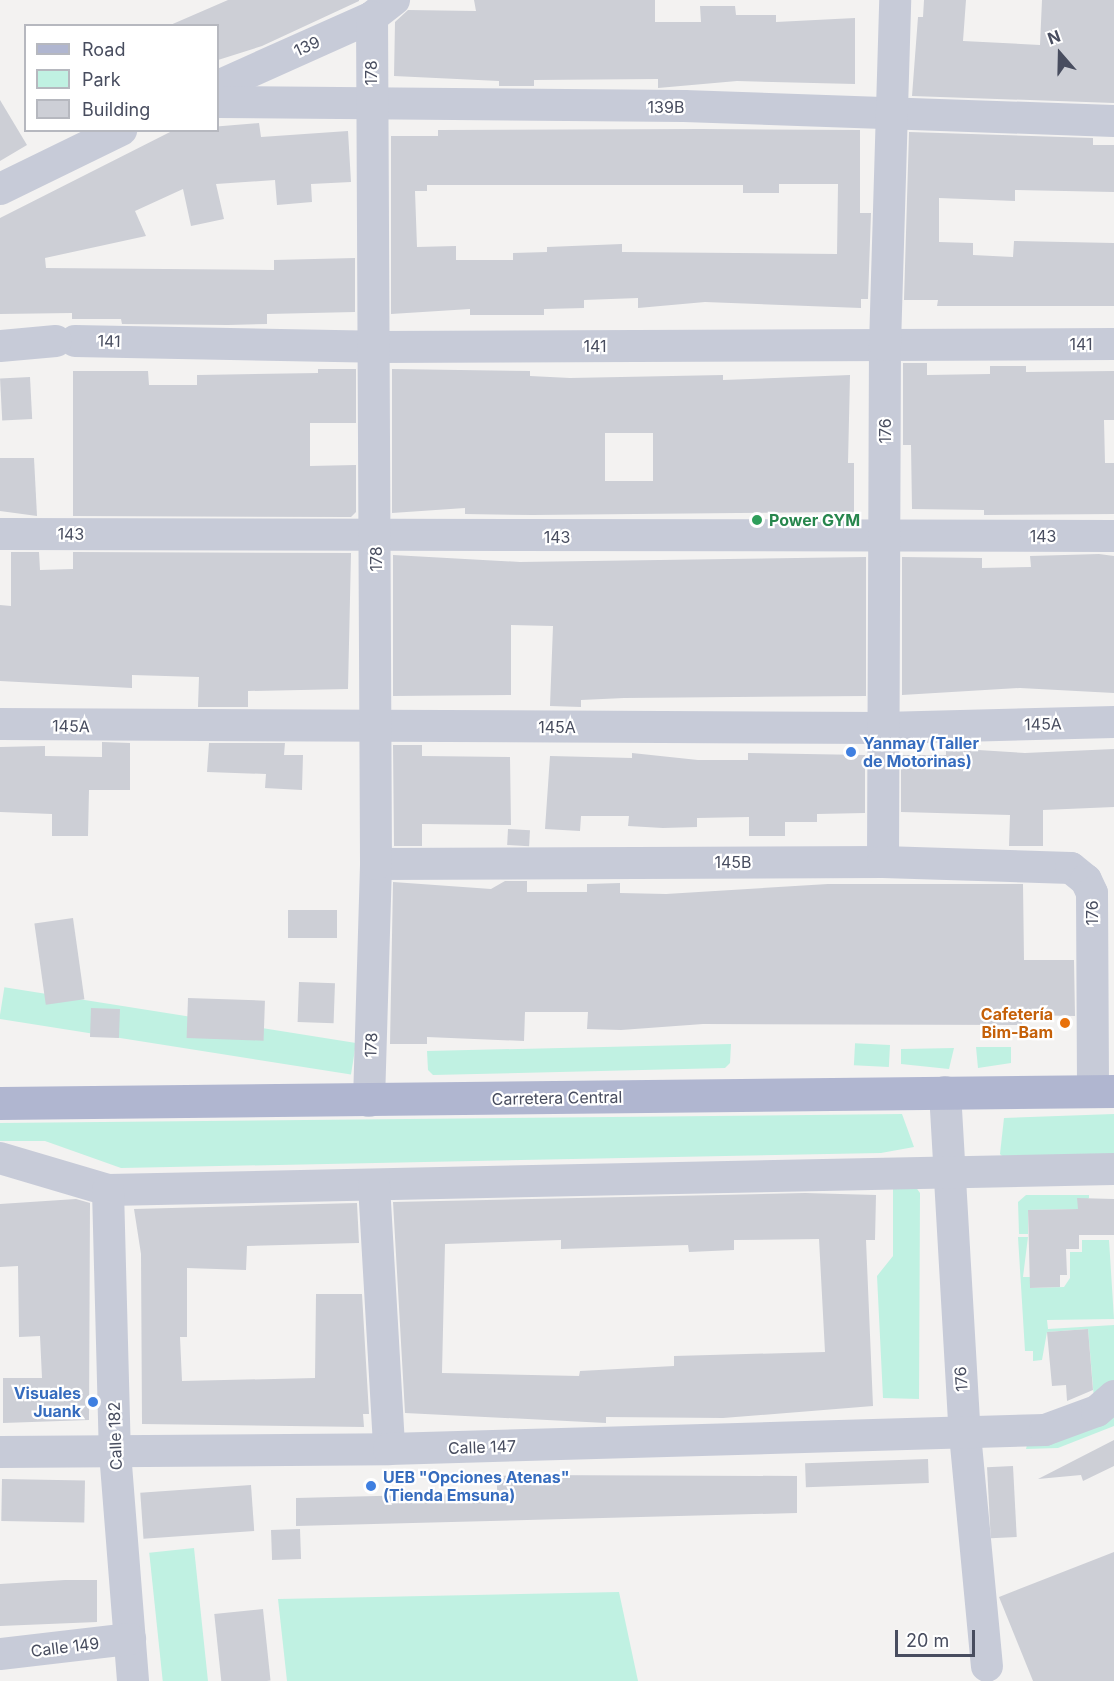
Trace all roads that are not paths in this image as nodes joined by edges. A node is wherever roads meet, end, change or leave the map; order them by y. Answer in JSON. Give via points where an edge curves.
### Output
{"nodes":[{"id":1,"x":895,"y":0,"type":"edge"},
{"id":2,"x":383,"y":9,"type":"edge"},
{"id":3,"x":219,"y":86,"type":"edge"},
{"id":4,"x":219,"y":102,"type":"edge"},
{"id":5,"x":371,"y":102,"type":"junction"},
{"id":6,"x":890,"y":111,"type":"junction"},
{"id":7,"x":1114,"y":121,"type":"edge"},
{"id":8,"x":117,"y":132,"type":"edge"},
{"id":9,"x":0,"y":189,"type":"edge"},
{"id":10,"x":1114,"y":344,"type":"edge"},
{"id":11,"x":885,"y":345,"type":"junction"},
{"id":12,"x":0,"y":346,"type":"edge"},
{"id":13,"x":375,"y":347,"type":"junction"},
{"id":14,"x":0,"y":534,"type":"edge"},
{"id":15,"x":1114,"y":536,"type":"edge"},
{"id":16,"x":376,"y":537,"type":"junction"},
{"id":17,"x":885,"y":537,"type":"junction"},
{"id":18,"x":1114,"y":722,"type":"edge"},
{"id":19,"x":0,"y":724,"type":"edge"},
{"id":20,"x":375,"y":727,"type":"junction"},
{"id":21,"x":883,"y":728,"type":"junction"},
{"id":22,"x":883,"y":862,"type":"junction"},
{"id":23,"x":376,"y":864,"type":"junction"},
{"id":24,"x":1086,"y":880,"type":"joint"},
{"id":25,"x":1103,"y":1091,"type":"edge"},
{"id":26,"x":945,"y":1092,"type":"junction"},
{"id":27,"x":369,"y":1101,"type":"junction"},
{"id":28,"x":0,"y":1103,"type":"edge"},
{"id":29,"x":0,"y":1158,"type":"edge"},
{"id":30,"x":1114,"y":1169,"type":"edge"},
{"id":31,"x":948,"y":1171,"type":"junction"},
{"id":32,"x":374,"y":1185,"type":"junction"},
{"id":33,"x":108,"y":1190,"type":"junction"},
{"id":34,"x":1114,"y":1396,"type":"edge"},
{"id":35,"x":965,"y":1434,"type":"junction"},
{"id":36,"x":389,"y":1449,"type":"junction"},
{"id":37,"x":0,"y":1452,"type":"edge"},
{"id":38,"x":115,"y":1452,"type":"junction"},
{"id":39,"x":130,"y":1639,"type":"junction"},
{"id":40,"x":0,"y":1654,"type":"edge"},
{"id":41,"x":987,"y":1666,"type":"dead end"},
{"id":42,"x":133,"y":1681,"type":"edge"}],
"edges":[{"from":1,"to":6,"type":"street","name":"176"},
{"from":2,"to":3,"type":"street","name":"139"},
{"from":2,"to":5,"type":"street","name":"178"},
{"from":4,"to":5,"type":"street","name":"139B"},
{"from":5,"to":6,"type":"street","name":"139B"},
{"from":5,"to":13,"type":"street","name":"178"},
{"from":6,"to":7,"type":"street","name":"139B"},
{"from":6,"to":11,"type":"street","name":"176"},
{"from":8,"to":9,"type":"street"},
{"from":10,"to":11,"type":"street","name":"141"},
{"from":11,"to":13,"type":"street","name":"141"},
{"from":11,"to":17,"type":"street","name":"176"},
{"from":12,"to":13,"type":"street","name":"141","via":[[66,341]]},
{"from":13,"to":16,"type":"street","name":"178"},
{"from":14,"to":16,"type":"street","name":"143"},
{"from":15,"to":17,"type":"street","name":"143"},
{"from":16,"to":17,"type":"street","name":"143"},
{"from":16,"to":20,"type":"street","name":"178"},
{"from":17,"to":21,"type":"street","name":"176"},
{"from":18,"to":21,"type":"street","name":"145A"},
{"from":19,"to":20,"type":"street","name":"145A"},
{"from":20,"to":21,"type":"street","name":"145A"},
{"from":20,"to":23,"type":"street","name":"178"},
{"from":21,"to":22,"type":"street","name":"176"},
{"from":22,"to":23,"type":"street","name":"145B"},
{"from":22,"to":24,"type":"street","name":"145B","via":[[1071,868]]},
{"from":23,"to":27,"type":"street","name":"178"},
{"from":24,"to":25,"type":"street","name":"176","via":[[1092,893]]},
{"from":25,"to":26,"type":"main road","name":"Carretera Central"},
{"from":26,"to":27,"type":"main road","name":"Carretera Central"},
{"from":26,"to":31,"type":"street","name":"176"},
{"from":27,"to":28,"type":"main road","name":"Carretera Central"},
{"from":29,"to":33,"type":"street"},
{"from":30,"to":31,"type":"street"},
{"from":31,"to":32,"type":"street"},
{"from":31,"to":35,"type":"street","name":"176"},
{"from":32,"to":33,"type":"street"},
{"from":32,"to":36,"type":"street"},
{"from":33,"to":38,"type":"street","name":"Calle 182"},
{"from":34,"to":35,"type":"street","name":"Calle 147","via":[[1097,1411],[1045,1430]]},
{"from":35,"to":36,"type":"street","name":"Calle 147"},
{"from":35,"to":41,"type":"street","name":"176"},
{"from":36,"to":38,"type":"street","name":"Calle 147"},
{"from":37,"to":38,"type":"street","name":"Calle 147"},
{"from":38,"to":39,"type":"street","name":"Calle 182"},
{"from":39,"to":40,"type":"street","name":"Calle 149"},
{"from":39,"to":42,"type":"street","name":"Calle 182"}]}
